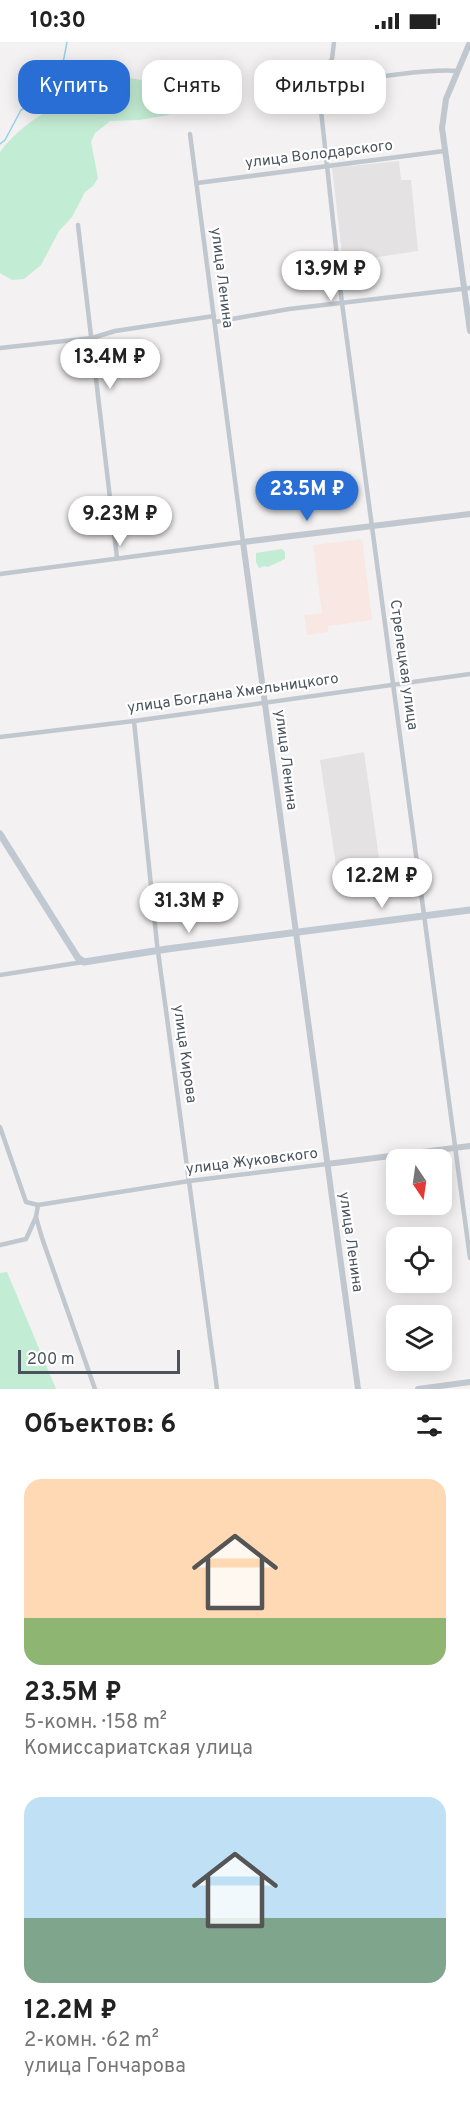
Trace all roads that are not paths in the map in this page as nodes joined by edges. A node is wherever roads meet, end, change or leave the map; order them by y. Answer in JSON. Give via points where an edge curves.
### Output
{"nodes":[{"id":1,"x":334,"y":42,"type":"edge"},
{"id":2,"x":470,"y":42,"type":"edge"},
{"id":3,"x":331,"y":60,"type":"edge"},
{"id":4,"x":467,"y":61,"type":"edge"},
{"id":5,"x":458,"y":71,"type":"junction"},
{"id":6,"x":386,"y":74,"type":"edge"},
{"id":7,"x":322,"y":114,"type":"edge"},
{"id":8,"x":190,"y":134,"type":"dead end"},
{"id":9,"x":444,"y":151,"type":"junction"},
{"id":10,"x":328,"y":166,"type":"junction"},
{"id":11,"x":197,"y":183,"type":"junction"},
{"id":12,"x":78,"y":225,"type":"dead end"},
{"id":13,"x":467,"y":288,"type":"edge"},
{"id":14,"x":342,"y":303,"type":"junction"},
{"id":15,"x":214,"y":316,"type":"junction"},
{"id":16,"x":215,"y":322,"type":"junction"},
{"id":17,"x":470,"y":331,"type":"edge"},
{"id":18,"x":93,"y":338,"type":"junction"},
{"id":19,"x":0,"y":348,"type":"edge"},
{"id":20,"x":470,"y":514,"type":"edge"},
{"id":21,"x":373,"y":526,"type":"junction"},
{"id":22,"x":243,"y":542,"type":"junction"},
{"id":23,"x":117,"y":558,"type":"junction"},
{"id":24,"x":0,"y":574,"type":"edge"},
{"id":25,"x":470,"y":674,"type":"edge"},
{"id":26,"x":393,"y":684,"type":"junction"},
{"id":27,"x":266,"y":702,"type":"junction"},
{"id":28,"x":134,"y":721,"type":"junction"},
{"id":29,"x":0,"y":737,"type":"edge"},
{"id":30,"x":0,"y":834,"type":"edge"},
{"id":31,"x":470,"y":910,"type":"edge"},
{"id":32,"x":424,"y":916,"type":"junction"},
{"id":33,"x":297,"y":933,"type":"junction"},
{"id":34,"x":158,"y":951,"type":"junction"},
{"id":35,"x":84,"y":962,"type":"junction"},
{"id":36,"x":0,"y":975,"type":"edge"},
{"id":37,"x":0,"y":1127,"type":"edge"},
{"id":38,"x":470,"y":1146,"type":"edge"},
{"id":39,"x":456,"y":1148,"type":"junction"},
{"id":40,"x":327,"y":1164,"type":"junction"},
{"id":41,"x":189,"y":1181,"type":"junction"},
{"id":42,"x":38,"y":1205,"type":"junction"},
{"id":43,"x":36,"y":1217,"type":"junction"},
{"id":44,"x":0,"y":1245,"type":"edge"},
{"id":45,"x":470,"y":1258,"type":"edge"},
{"id":46,"x":470,"y":1382,"type":"edge"},
{"id":47,"x":94,"y":1389,"type":"edge"},
{"id":48,"x":217,"y":1389,"type":"edge"},
{"id":49,"x":358,"y":1389,"type":"edge"},
{"id":50,"x":418,"y":1389,"type":"edge"}],
"edges":[{"from":1,"to":3,"type":"street"},
{"from":2,"to":4,"type":"street"},
{"from":4,"to":5,"type":"street"},
{"from":5,"to":6,"type":"street"},
{"from":5,"to":9,"type":"street","via":[[443,113]]},
{"from":7,"to":10,"type":"street","name":"Стрелецкая улица"},
{"from":8,"to":11,"type":"street","name":"улица Ленина"},
{"from":9,"to":10,"type":"street","name":"улица Володарского"},
{"from":9,"to":13,"type":"street"},
{"from":10,"to":11,"type":"street","name":"улица Володарского"},
{"from":10,"to":14,"type":"street","name":"Стрелецкая улица"},
{"from":11,"to":15,"type":"street","name":"улица Ленина"},
{"from":12,"to":18,"type":"street"},
{"from":13,"to":14,"type":"street"},
{"from":13,"to":17,"type":"street"},
{"from":14,"to":16,"type":"street"},
{"from":14,"to":21,"type":"street","name":"Стрелецкая улица"},
{"from":15,"to":16,"type":"street","name":"улица Ленина"},
{"from":15,"to":18,"type":"street"},
{"from":16,"to":22,"type":"street","name":"улица Ленина"},
{"from":18,"to":19,"type":"street"},
{"from":18,"to":23,"type":"street"},
{"from":20,"to":21,"type":"street"},
{"from":21,"to":22,"type":"street"},
{"from":21,"to":26,"type":"street","name":"Стрелецкая улица"},
{"from":22,"to":23,"type":"street"},
{"from":22,"to":27,"type":"street","name":"улица Ленина"},
{"from":23,"to":24,"type":"street"},
{"from":25,"to":26,"type":"street","name":"улица Богдана Хмельницкого"},
{"from":26,"to":27,"type":"street","name":"улица Богдана Хмельницкого"},
{"from":26,"to":32,"type":"street","name":"Стрелецкая улица"},
{"from":27,"to":28,"type":"street","name":"улица Богдана Хмельницкого"},
{"from":27,"to":33,"type":"street","name":"улица Ленина"},
{"from":28,"to":29,"type":"street","name":"улица Богдана Хмельницкого"},
{"from":28,"to":34,"type":"street","name":"улица Кирова"},
{"from":30,"to":35,"type":"main road"},
{"from":31,"to":32,"type":"main road"},
{"from":32,"to":33,"type":"main road"},
{"from":32,"to":39,"type":"street","name":"Стрелецкая улица"},
{"from":33,"to":34,"type":"main road"},
{"from":33,"to":40,"type":"street","name":"улица Ленина"},
{"from":34,"to":35,"type":"main road"},
{"from":34,"to":41,"type":"street","name":"улица Кирова"},
{"from":35,"to":36,"type":"street"},
{"from":37,"to":42,"type":"street","via":[[26,1202]]},
{"from":38,"to":39,"type":"street","name":"улица Жуковского"},
{"from":39,"to":40,"type":"street","name":"улица Жуковского"},
{"from":39,"to":45,"type":"street","name":"Стрелецкая улица"},
{"from":40,"to":41,"type":"street","name":"улица Жуковского"},
{"from":40,"to":49,"type":"street","name":"улица Ленина"},
{"from":41,"to":42,"type":"street","name":"улица Жуковского"},
{"from":41,"to":48,"type":"street","name":"улица Кирова"},
{"from":42,"to":43,"type":"street"},
{"from":43,"to":44,"type":"street","via":[[26,1239]]},
{"from":43,"to":47,"type":"street"},
{"from":46,"to":50,"type":"street"}]}
